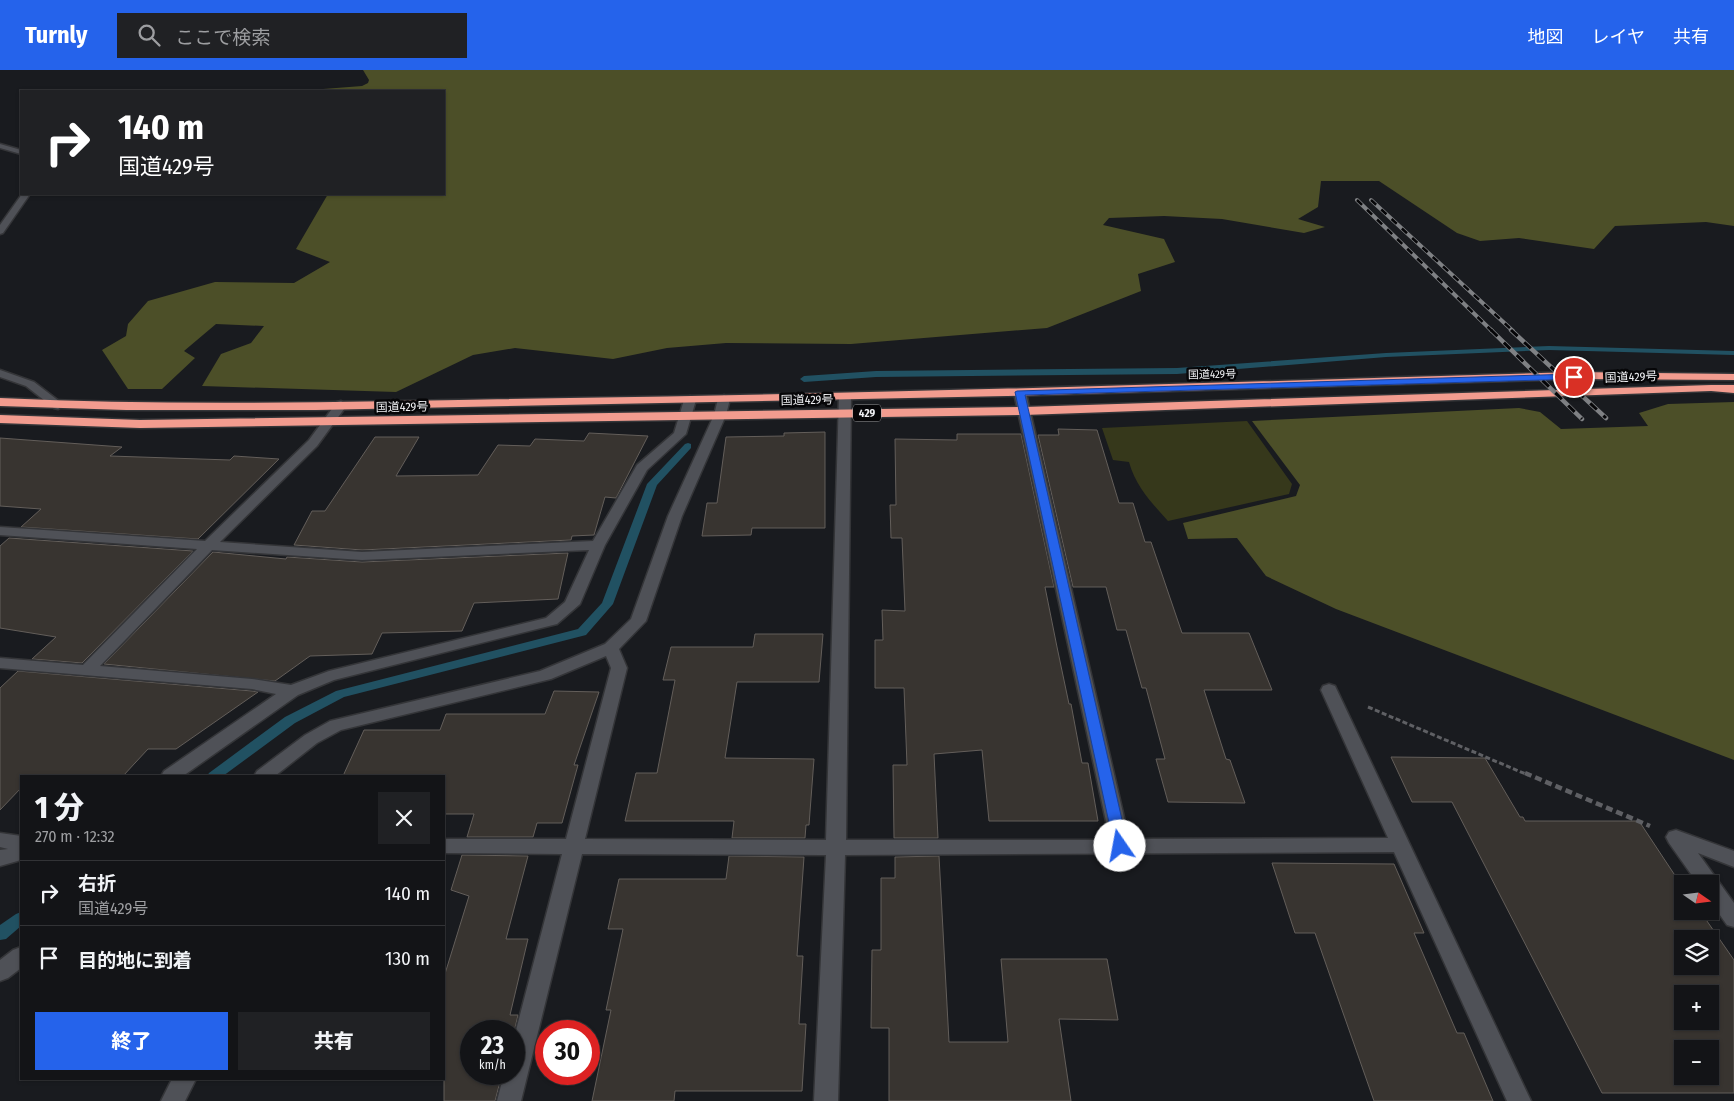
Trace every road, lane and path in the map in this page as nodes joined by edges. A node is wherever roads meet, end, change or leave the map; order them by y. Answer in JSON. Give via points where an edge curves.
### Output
{"nodes":[{"id":1,"x":0,"y":146,"type":"edge"},
{"id":2,"x":20,"y":152,"type":"edge"},
{"id":3,"x":25,"y":195,"type":"edge"},
{"id":4,"x":0,"y":231,"type":"edge"},
{"id":5,"x":0,"y":372,"type":"edge"},
{"id":6,"x":1734,"y":377,"type":"edge"},
{"id":7,"x":1734,"y":390,"type":"edge"},
{"id":8,"x":1020,"y":392,"type":"junction"},
{"id":9,"x":845,"y":397,"type":"junction"},
{"id":10,"x":724,"y":399,"type":"junction"},
{"id":11,"x":690,"y":400,"type":"junction"},
{"id":12,"x":0,"y":402,"type":"edge"},
{"id":13,"x":58,"y":405,"type":"junction"},
{"id":14,"x":341,"y":405,"type":"junction"},
{"id":15,"x":1024,"y":411,"type":"junction"},
{"id":16,"x":844,"y":414,"type":"junction"},
{"id":17,"x":720,"y":415,"type":"junction"},
{"id":18,"x":686,"y":416,"type":"junction"},
{"id":19,"x":0,"y":419,"type":"edge"},
{"id":20,"x":328,"y":422,"type":"junction"},
{"id":21,"x":0,"y":531,"type":"edge"},
{"id":22,"x":208,"y":546,"type":"junction"},
{"id":23,"x":598,"y":546,"type":"junction"},
{"id":24,"x":612,"y":648,"type":"junction"},
{"id":25,"x":0,"y":663,"type":"edge"},
{"id":26,"x":87,"y":670,"type":"junction"},
{"id":27,"x":1329,"y":690,"type":"joint"},
{"id":28,"x":292,"y":691,"type":"junction"},
{"id":29,"x":171,"y":775,"type":"edge"},
{"id":30,"x":264,"y":775,"type":"edge"},
{"id":31,"x":1676,"y":837,"type":"junction"},
{"id":32,"x":0,"y":840,"type":"edge"},
{"id":33,"x":20,"y":843,"type":"edge"},
{"id":34,"x":1399,"y":845,"type":"junction"},
{"id":35,"x":445,"y":846,"type":"edge"},
{"id":36,"x":1120,"y":846,"type":"junction"},
{"id":37,"x":574,"y":847,"type":"junction"},
{"id":38,"x":836,"y":847,"type":"junction"},
{"id":39,"x":20,"y":853,"type":"edge"},
{"id":40,"x":0,"y":858,"type":"edge"},
{"id":41,"x":1734,"y":859,"type":"edge"},
{"id":42,"x":1703,"y":875,"type":"edge"},
{"id":43,"x":1719,"y":897,"type":"edge"},
{"id":44,"x":1734,"y":918,"type":"edge"},
{"id":45,"x":20,"y":957,"type":"edge"},
{"id":46,"x":0,"y":972,"type":"edge"},
{"id":47,"x":184,"y":1080,"type":"edge"},
{"id":48,"x":173,"y":1101,"type":"edge"},
{"id":49,"x":509,"y":1101,"type":"edge"},
{"id":50,"x":826,"y":1101,"type":"edge"},
{"id":51,"x":1519,"y":1101,"type":"edge"}],
"edges":[{"from":1,"to":2,"type":"street"},
{"from":3,"to":4,"type":"street"},
{"from":5,"to":13,"type":"street","via":[[30,384]]},
{"from":6,"to":8,"type":"highway","name":"国道429号","number":"429","via":[[1633,375]]},
{"from":7,"to":15,"type":"highway","name":"国道429号","number":"429","via":[[1711,388]]},
{"from":8,"to":9,"type":"highway","name":"国道429号","number":"429"},
{"from":8,"to":15,"type":"street"},
{"from":9,"to":10,"type":"highway","name":"国道429号","number":"429"},
{"from":9,"to":16,"type":"street"},
{"from":10,"to":11,"type":"highway","name":"国道429号","number":"429"},
{"from":10,"to":17,"type":"street"},
{"from":11,"to":14,"type":"highway","name":"国道429号","number":"429"},
{"from":11,"to":18,"type":"street"},
{"from":12,"to":13,"type":"highway","name":"国道429号","number":"429"},
{"from":13,"to":14,"type":"highway","name":"国道429号","number":"429","via":[[135,408]]},
{"from":14,"to":20,"type":"street"},
{"from":15,"to":16,"type":"highway","name":"国道429号","number":"429"},
{"from":15,"to":36,"type":"street"},
{"from":16,"to":17,"type":"highway","name":"国道429号","number":"429"},
{"from":16,"to":38,"type":"street"},
{"from":17,"to":18,"type":"highway","name":"国道429号","number":"429"},
{"from":17,"to":24,"type":"street","via":[[675,516],[638,621]]},
{"from":18,"to":20,"type":"highway","name":"国道429号","number":"429"},
{"from":18,"to":23,"type":"street","via":[[680,434],[642,468]]},
{"from":19,"to":20,"type":"highway","name":"国道429号","number":"429","via":[[140,424]]},
{"from":20,"to":22,"type":"street","via":[[313,443]]},
{"from":21,"to":22,"type":"street"},
{"from":22,"to":23,"type":"street","via":[[362,556]]},
{"from":22,"to":26,"type":"street"},
{"from":23,"to":28,"type":"street","via":[[572,604],[551,621],[329,676]]},
{"from":24,"to":30,"type":"street","via":[[545,675],[336,725]]},
{"from":24,"to":37,"type":"street","via":[[619,668]]},
{"from":25,"to":26,"type":"street"},
{"from":26,"to":28,"type":"street","via":[[252,684]]},
{"from":27,"to":31,"type":"path"},
{"from":27,"to":34,"type":"street"},
{"from":28,"to":29,"type":"street"},
{"from":31,"to":41,"type":"street"},
{"from":31,"to":42,"type":"street"},
{"from":32,"to":33,"type":"street"},
{"from":34,"to":36,"type":"street"},
{"from":34,"to":51,"type":"street"},
{"from":35,"to":37,"type":"street"},
{"from":36,"to":38,"type":"street"},
{"from":37,"to":38,"type":"street"},
{"from":37,"to":49,"type":"street"},
{"from":38,"to":50,"type":"street"},
{"from":39,"to":40,"type":"street"},
{"from":43,"to":44,"type":"street"},
{"from":45,"to":46,"type":"street"},
{"from":47,"to":48,"type":"street"}]}
